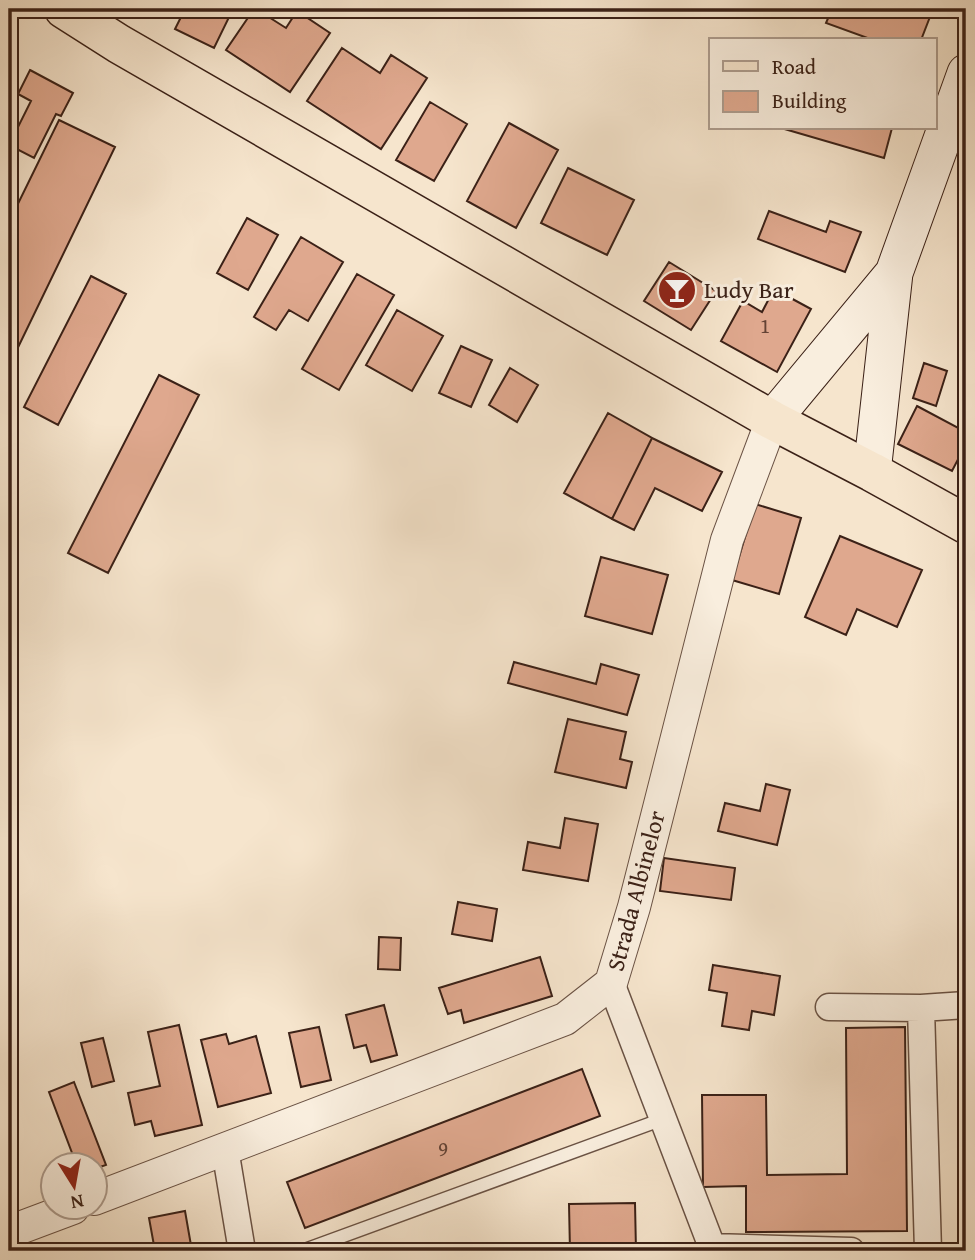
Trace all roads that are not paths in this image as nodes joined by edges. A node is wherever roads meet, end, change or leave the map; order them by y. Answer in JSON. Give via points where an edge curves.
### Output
{"nodes":[{"id":1,"x":64,"y":9,"type":"edge"},
{"id":2,"x":966,"y":73,"type":"edge"},
{"id":3,"x":894,"y":273,"type":"junction"},
{"id":4,"x":772,"y":420,"type":"junction"},
{"id":5,"x":872,"y":472,"type":"junction"},
{"id":6,"x":966,"y":524,"type":"edge"},
{"id":7,"x":611,"y":983,"type":"junction"},
{"id":8,"x":966,"y":1005,"type":"edge"},
{"id":9,"x":829,"y":1007,"type":"dead end"},
{"id":10,"x":921,"y":1008,"type":"junction"},
{"id":11,"x":663,"y":1119,"type":"junction"},
{"id":12,"x":225,"y":1149,"type":"junction"},
{"id":13,"x":108,"y":1194,"type":"edge"},
{"id":14,"x":38,"y":1221,"type":"edge"},
{"id":15,"x":9,"y":1232,"type":"edge"},
{"id":16,"x":712,"y":1249,"type":"edge"},
{"id":17,"x":242,"y":1251,"type":"edge"},
{"id":18,"x":302,"y":1251,"type":"edge"},
{"id":19,"x":851,"y":1251,"type":"edge"},
{"id":20,"x":928,"y":1251,"type":"edge"}],
"edges":[{"from":1,"to":4,"type":"main road"},
{"from":2,"to":3,"type":"main road"},
{"from":3,"to":4,"type":"main road"},
{"from":3,"to":5,"type":"main road"},
{"from":4,"to":5,"type":"main road"},
{"from":4,"to":7,"type":"street","name":"Strada Albinelor","via":[[727,540]]},
{"from":5,"to":6,"type":"main road"},
{"from":7,"to":11,"type":"street"},
{"from":7,"to":12,"type":"street","name":"Strada Albinelor","via":[[565,1019]]},
{"from":8,"to":10,"type":"street"},
{"from":9,"to":10,"type":"street"},
{"from":10,"to":20,"type":"street"},
{"from":11,"to":16,"type":"street"},
{"from":11,"to":18,"type":"lane"},
{"from":12,"to":13,"type":"street","name":"Strada Albinelor"},
{"from":12,"to":17,"type":"street"},
{"from":14,"to":15,"type":"street"},
{"from":16,"to":19,"type":"street"}]}
